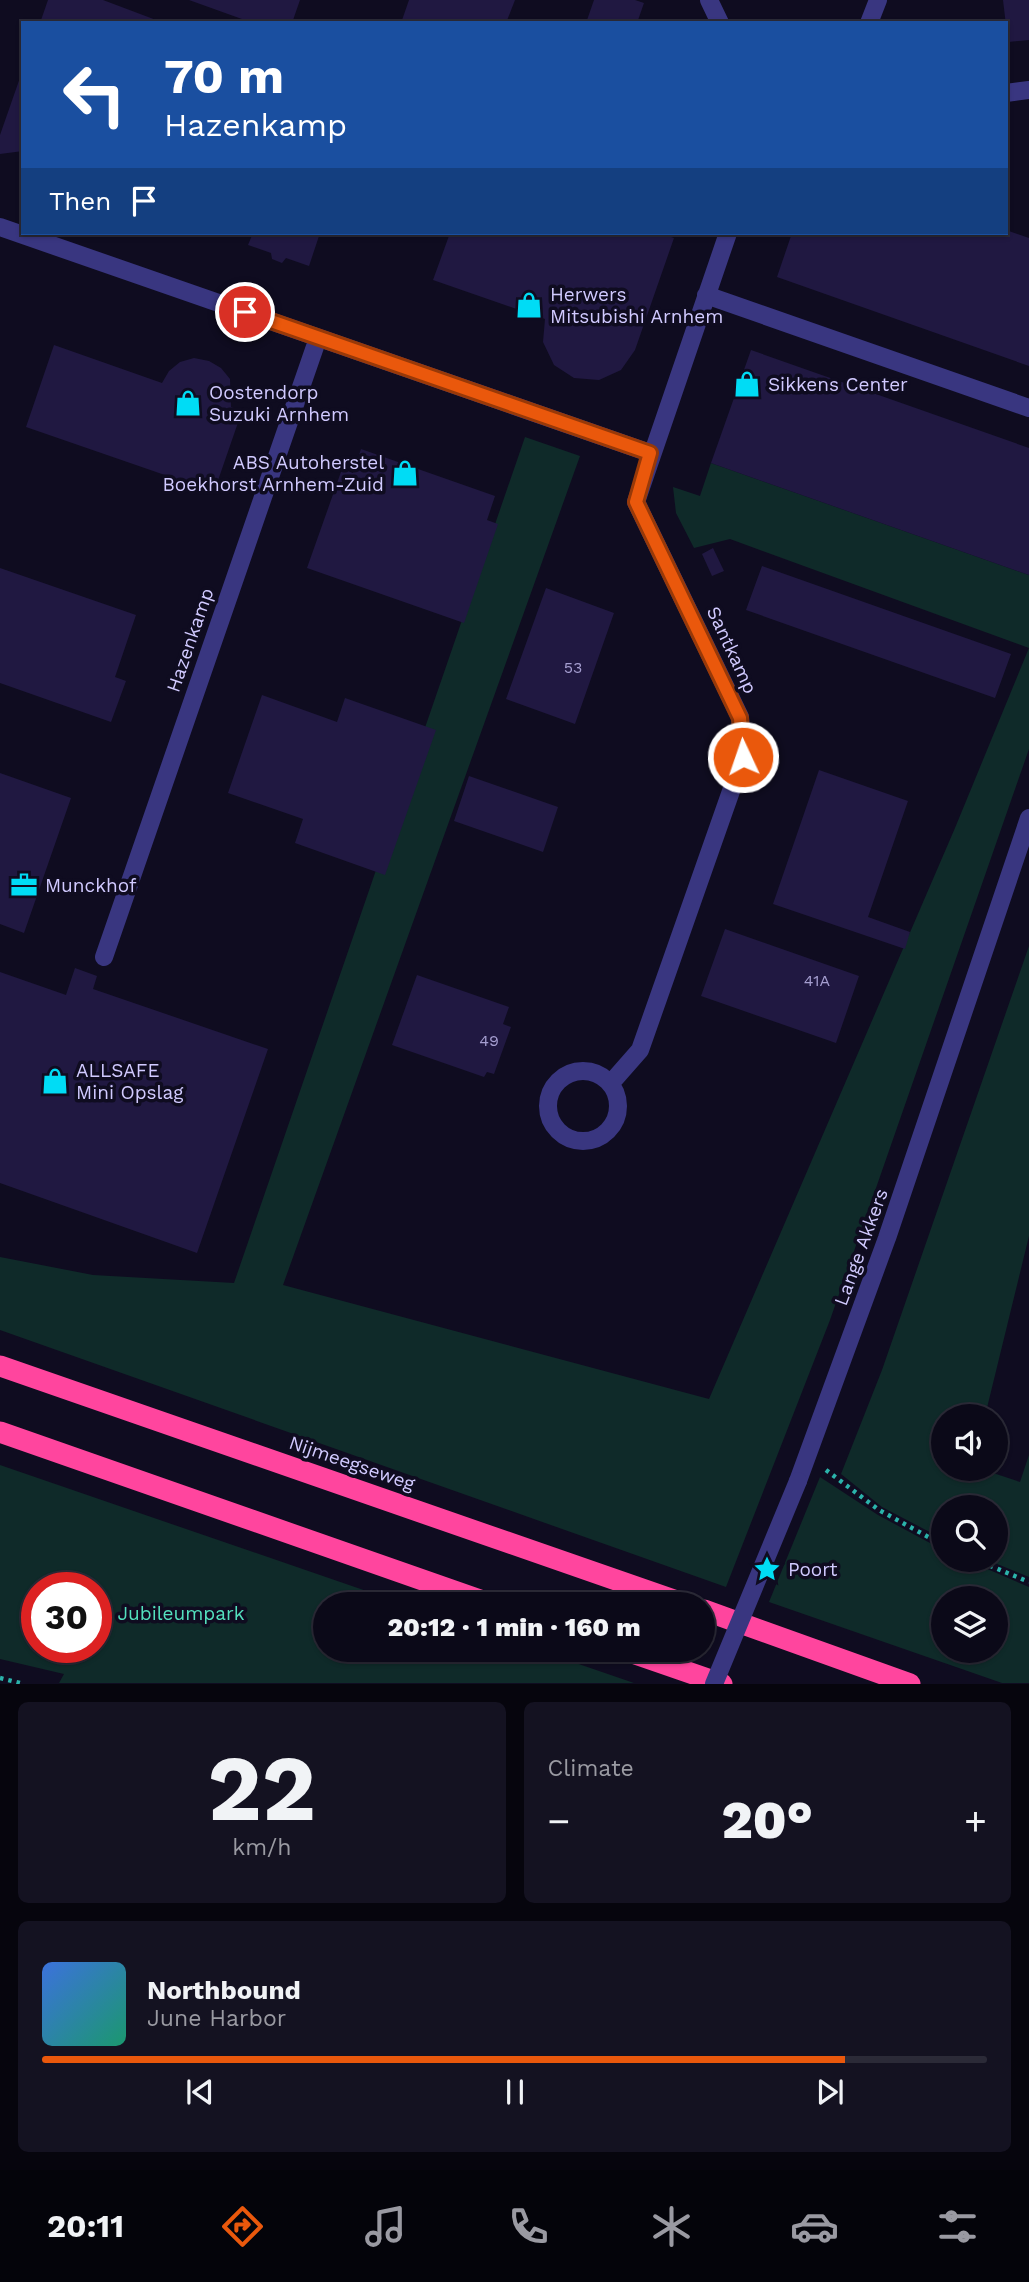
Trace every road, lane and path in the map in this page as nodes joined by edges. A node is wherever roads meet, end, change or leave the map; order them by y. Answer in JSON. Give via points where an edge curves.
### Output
{"nodes":[{"id":1,"x":709,"y":0,"type":"edge"},
{"id":2,"x":878,"y":0,"type":"edge"},
{"id":3,"x":719,"y":21,"type":"edge"},
{"id":4,"x":870,"y":21,"type":"edge"},
{"id":5,"x":1029,"y":90,"type":"edge"},
{"id":6,"x":1008,"y":93,"type":"edge"},
{"id":7,"x":0,"y":227,"type":"edge"},
{"id":8,"x":21,"y":234,"type":"edge"},
{"id":9,"x":23,"y":235,"type":"edge"},
{"id":10,"x":727,"y":235,"type":"edge"},
{"id":11,"x":706,"y":295,"type":"junction"},
{"id":12,"x":318,"y":338,"type":"junction"},
{"id":13,"x":1029,"y":408,"type":"edge"},
{"id":14,"x":650,"y":453,"type":"junction"},
{"id":15,"x":1029,"y":818,"type":"edge"},
{"id":16,"x":104,"y":957,"type":"dead end"},
{"id":17,"x":611,"y":1083,"type":"junction"},
{"id":18,"x":0,"y":1366,"type":"edge"},
{"id":19,"x":0,"y":1432,"type":"edge"},
{"id":20,"x":825,"y":1469,"type":"dead end"},
{"id":21,"x":931,"y":1538,"type":"edge"},
{"id":22,"x":1005,"y":1572,"type":"edge"},
{"id":23,"x":1029,"y":1582,"type":"edge"},
{"id":24,"x":457,"y":1592,"type":"edge"},
{"id":25,"x":651,"y":1592,"type":"edge"},
{"id":26,"x":715,"y":1614,"type":"edge"},
{"id":27,"x":659,"y":1662,"type":"edge"},
{"id":28,"x":0,"y":1678,"type":"edge"},
{"id":29,"x":24,"y":1684,"type":"edge"},
{"id":30,"x":714,"y":1684,"type":"edge"},
{"id":31,"x":722,"y":1684,"type":"edge"},
{"id":32,"x":910,"y":1684,"type":"edge"}],
"edges":[{"from":1,"to":3,"type":"street"},
{"from":2,"to":4,"type":"street"},
{"from":5,"to":6,"type":"street"},
{"from":7,"to":8,"type":"street"},
{"from":9,"to":12,"type":"street"},
{"from":10,"to":11,"type":"street","name":"Santkamp"},
{"from":11,"to":13,"type":"street"},
{"from":11,"to":14,"type":"street","name":"Santkamp"},
{"from":12,"to":14,"type":"street"},
{"from":12,"to":16,"type":"street","name":"Hazenkamp"},
{"from":14,"to":17,"type":"street","name":"Santkamp","via":[[636,502],[740,718],[743,757],[640,1050]]},
{"from":15,"to":30,"type":"street","name":"Lange Akkers","bridge":true,"via":[[887,1238],[798,1481]]},
{"from":17,"to":17,"type":"street","via":[[599,1073],[583,1070],[568,1073],[555,1083],[548,1098],[548,1114],[555,1128],[583,1142],[599,1138],[618,1114],[618,1097]]},
{"from":18,"to":25,"type":"highway","name":"Nijmeegseweg"},
{"from":19,"to":24,"type":"highway"},
{"from":20,"to":21,"type":"path","via":[[879,1510]]},
{"from":22,"to":23,"type":"path"},
{"from":26,"to":32,"type":"highway"},
{"from":27,"to":31,"type":"highway"},
{"from":28,"to":29,"type":"path"}]}
